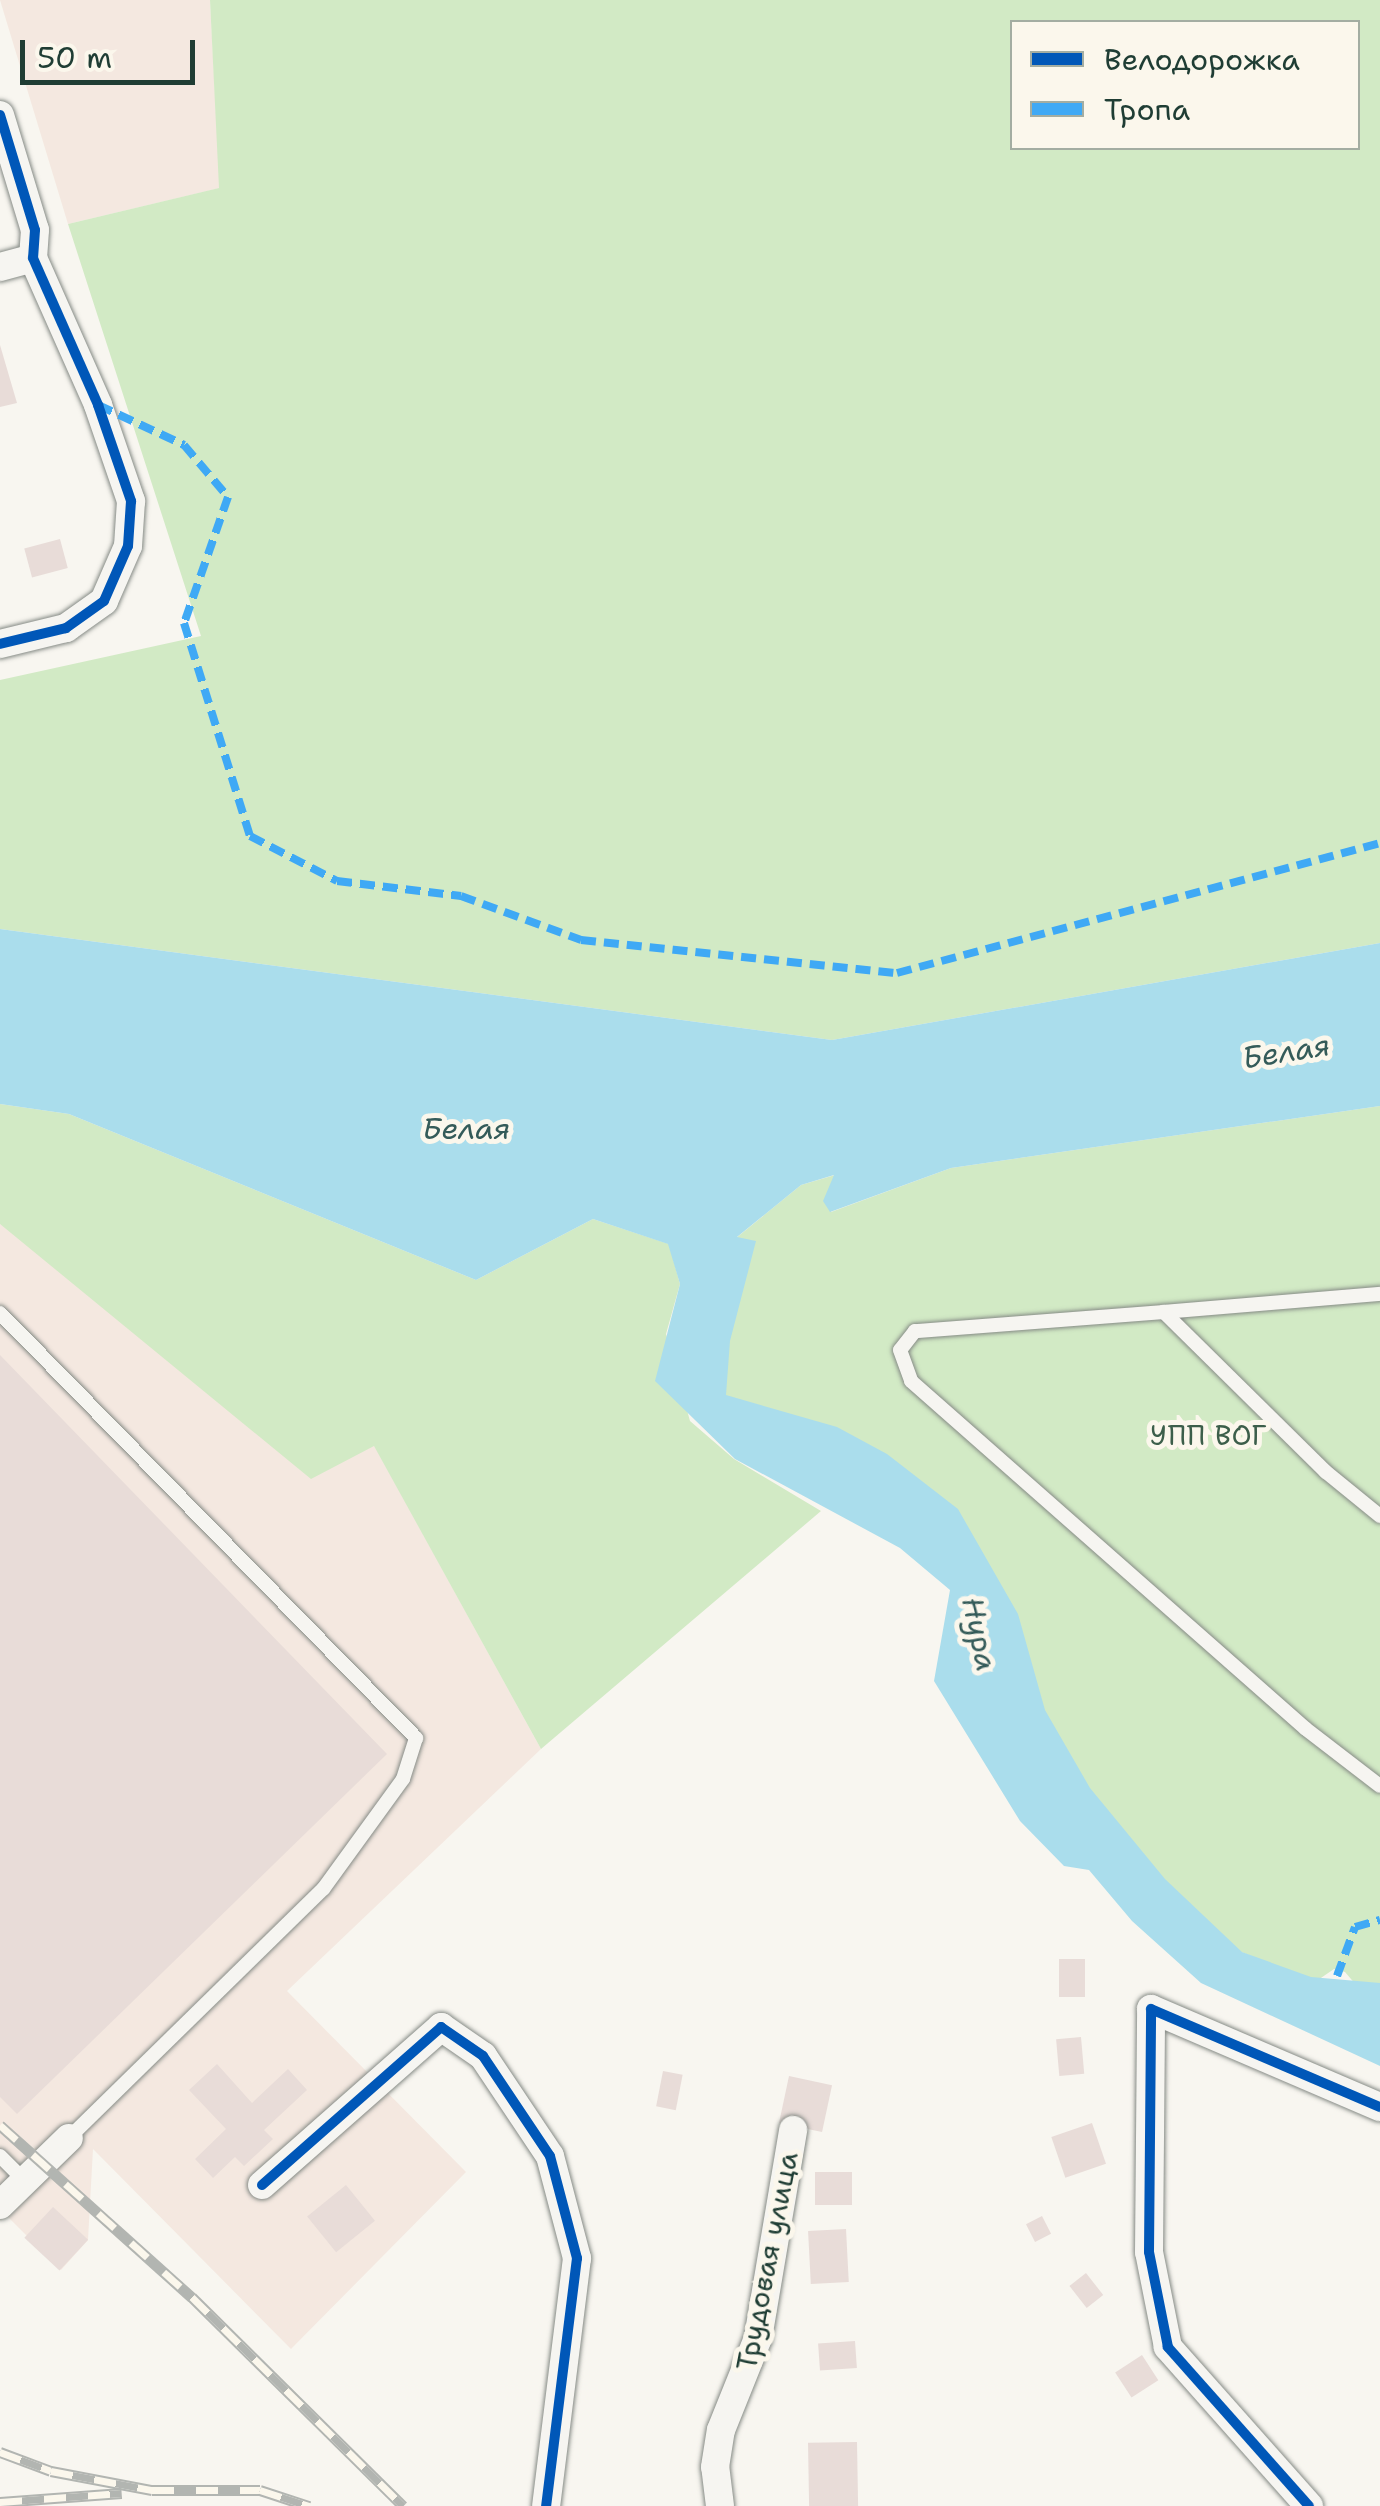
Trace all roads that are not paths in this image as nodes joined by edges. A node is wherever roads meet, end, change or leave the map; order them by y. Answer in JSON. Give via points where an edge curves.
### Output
{"nodes":[{"id":1,"x":0,"y":115,"type":"edge"},
{"id":2,"x":33,"y":258,"type":"junction"},
{"id":3,"x":0,"y":267,"type":"edge"},
{"id":4,"x":0,"y":644,"type":"edge"},
{"id":5,"x":1380,"y":1294,"type":"edge"},
{"id":6,"x":1164,"y":1312,"type":"junction"},
{"id":7,"x":0,"y":1313,"type":"edge"},
{"id":8,"x":1380,"y":1516,"type":"edge"},
{"id":9,"x":1380,"y":1786,"type":"edge"},
{"id":10,"x":1380,"y":2107,"type":"edge"},
{"id":11,"x":792,"y":2130,"type":"dead end"},
{"id":12,"x":69,"y":2138,"type":"joint"},
{"id":13,"x":0,"y":2156,"type":"edge"},
{"id":14,"x":25,"y":2181,"type":"junction"},
{"id":15,"x":262,"y":2186,"type":"dead end"},
{"id":16,"x":0,"y":2205,"type":"edge"},
{"id":17,"x":546,"y":2506,"type":"edge"},
{"id":18,"x":720,"y":2506,"type":"edge"},
{"id":19,"x":1308,"y":2506,"type":"edge"}],
"edges":[{"from":1,"to":2,"type":"street","via":[[34,230]]},
{"from":2,"to":3,"type":"street"},
{"from":2,"to":4,"type":"street","via":[[98,405],[131,501],[128,546],[104,601],[66,628]]},
{"from":5,"to":6,"type":"lane"},
{"from":6,"to":8,"type":"lane"},
{"from":6,"to":9,"type":"lane","via":[[915,1331],[900,1350],[912,1381],[1306,1729]]},
{"from":7,"to":12,"type":"lane","via":[[416,1738],[404,1778],[323,1889]]},
{"from":10,"to":19,"type":"street","via":[[1151,2009],[1149,2252],[1168,2347]]},
{"from":11,"to":18,"type":"street","name":"Трудовая улица","via":[[758,2338],[721,2430],[715,2467]]},
{"from":12,"to":14,"type":"street"},
{"from":13,"to":14,"type":"lane"},
{"from":14,"to":16,"type":"street"},
{"from":15,"to":17,"type":"street","via":[[442,2027],[483,2056],[550,2156],[577,2258]]}]}
